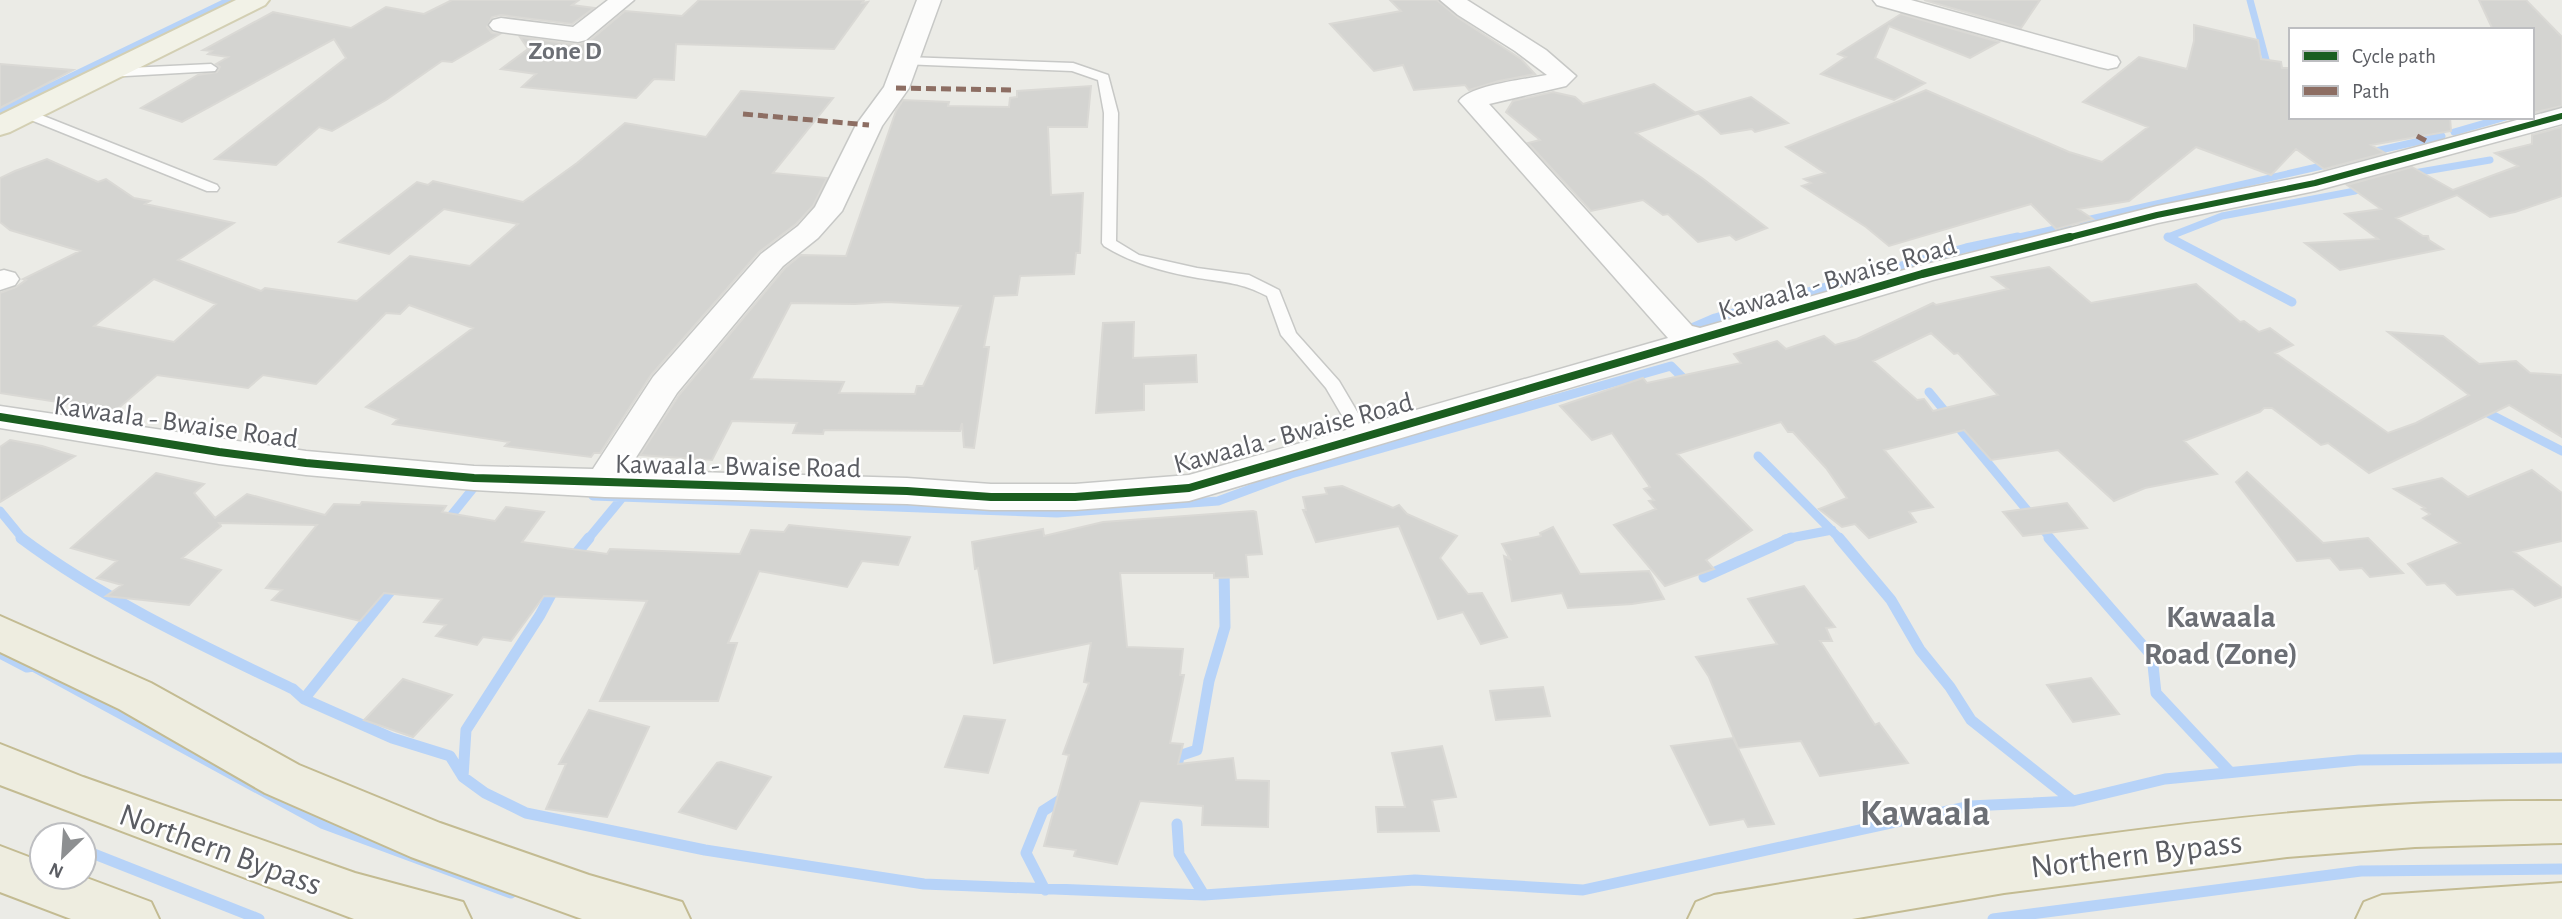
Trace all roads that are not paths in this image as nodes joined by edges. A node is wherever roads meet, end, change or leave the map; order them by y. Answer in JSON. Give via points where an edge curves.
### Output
{"nodes":[{"id":1,"x":256,"y":0,"type":"edge"},
{"id":2,"x":622,"y":0,"type":"edge"},
{"id":3,"x":929,"y":0,"type":"edge"},
{"id":4,"x":1452,"y":0,"type":"edge"},
{"id":5,"x":1885,"y":0,"type":"edge"},
{"id":6,"x":501,"y":25,"type":"dead end"},
{"id":7,"x":906,"y":61,"type":"junction"},
{"id":8,"x":2108,"y":62,"type":"dead end"},
{"id":9,"x":211,"y":68,"type":"dead end"},
{"id":10,"x":108,"y":74,"type":"junction"},
{"id":11,"x":26,"y":113,"type":"junction"},
{"id":12,"x":2562,"y":116,"type":"edge"},
{"id":13,"x":0,"y":126,"type":"edge"},
{"id":14,"x":212,"y":188,"type":"dead end"},
{"id":15,"x":1702,"y":339,"type":"junction"},
{"id":16,"x":0,"y":417,"type":"edge"},
{"id":17,"x":1363,"y":437,"type":"junction"},
{"id":18,"x":605,"y":484,"type":"junction"},
{"id":19,"x":0,"y":633,"type":"edge"},
{"id":20,"x":0,"y":764,"type":"edge"},
{"id":21,"x":2562,"y":822,"type":"edge"},
{"id":22,"x":0,"y":869,"type":"edge"},
{"id":23,"x":2562,"y":907,"type":"edge"},
{"id":24,"x":133,"y":919,"type":"edge"},
{"id":25,"x":445,"y":919,"type":"edge"},
{"id":26,"x":664,"y":919,"type":"edge"},
{"id":27,"x":1714,"y":919,"type":"edge"},
{"id":28,"x":2382,"y":919,"type":"edge"}],
"edges":[{"from":1,"to":10,"type":"main road"},
{"from":2,"to":6,"type":"street","via":[[578,35]]},
{"from":3,"to":7,"type":"street"},
{"from":4,"to":15,"type":"street","via":[[1563,76],[1472,101],[1681,333]]},
{"from":5,"to":8,"type":"street"},
{"from":7,"to":17,"type":"lane","via":[[1073,67],[1104,78],[1111,113],[1109,243],[1134,258],[1249,280],[1273,293],[1289,335],[1333,385]]},
{"from":7,"to":18,"type":"street","via":[[828,211],[772,260],[665,386],[612,465]]},
{"from":9,"to":10,"type":"lane"},
{"from":10,"to":11,"type":"main road"},
{"from":11,"to":13,"type":"main road"},
{"from":11,"to":14,"type":"lane"},
{"from":12,"to":15,"type":"street","name":"Kawaala - Bwaise Road","via":[[2315,183],[2157,215],[1922,274]]},
{"from":15,"to":17,"type":"street","name":"Kawaala - Bwaise Road"},
{"from":16,"to":18,"type":"street","name":"Kawaala - Bwaise Road","via":[[306,463]]},
{"from":17,"to":18,"type":"street","name":"Kawaala - Bwaise Road","via":[[1189,488],[1075,497]]},
{"from":19,"to":26,"type":"highway","via":[[135,696],[282,779],[428,841],[589,898]]},
{"from":20,"to":25,"type":"highway","name":"Northern Bypass","via":[[355,896]]},
{"from":21,"to":27,"type":"highway","name":"Northern Bypass","via":[[2414,825],[2287,835],[2004,870]]},
{"from":22,"to":24,"type":"highway"},
{"from":23,"to":28,"type":"highway"}]}
